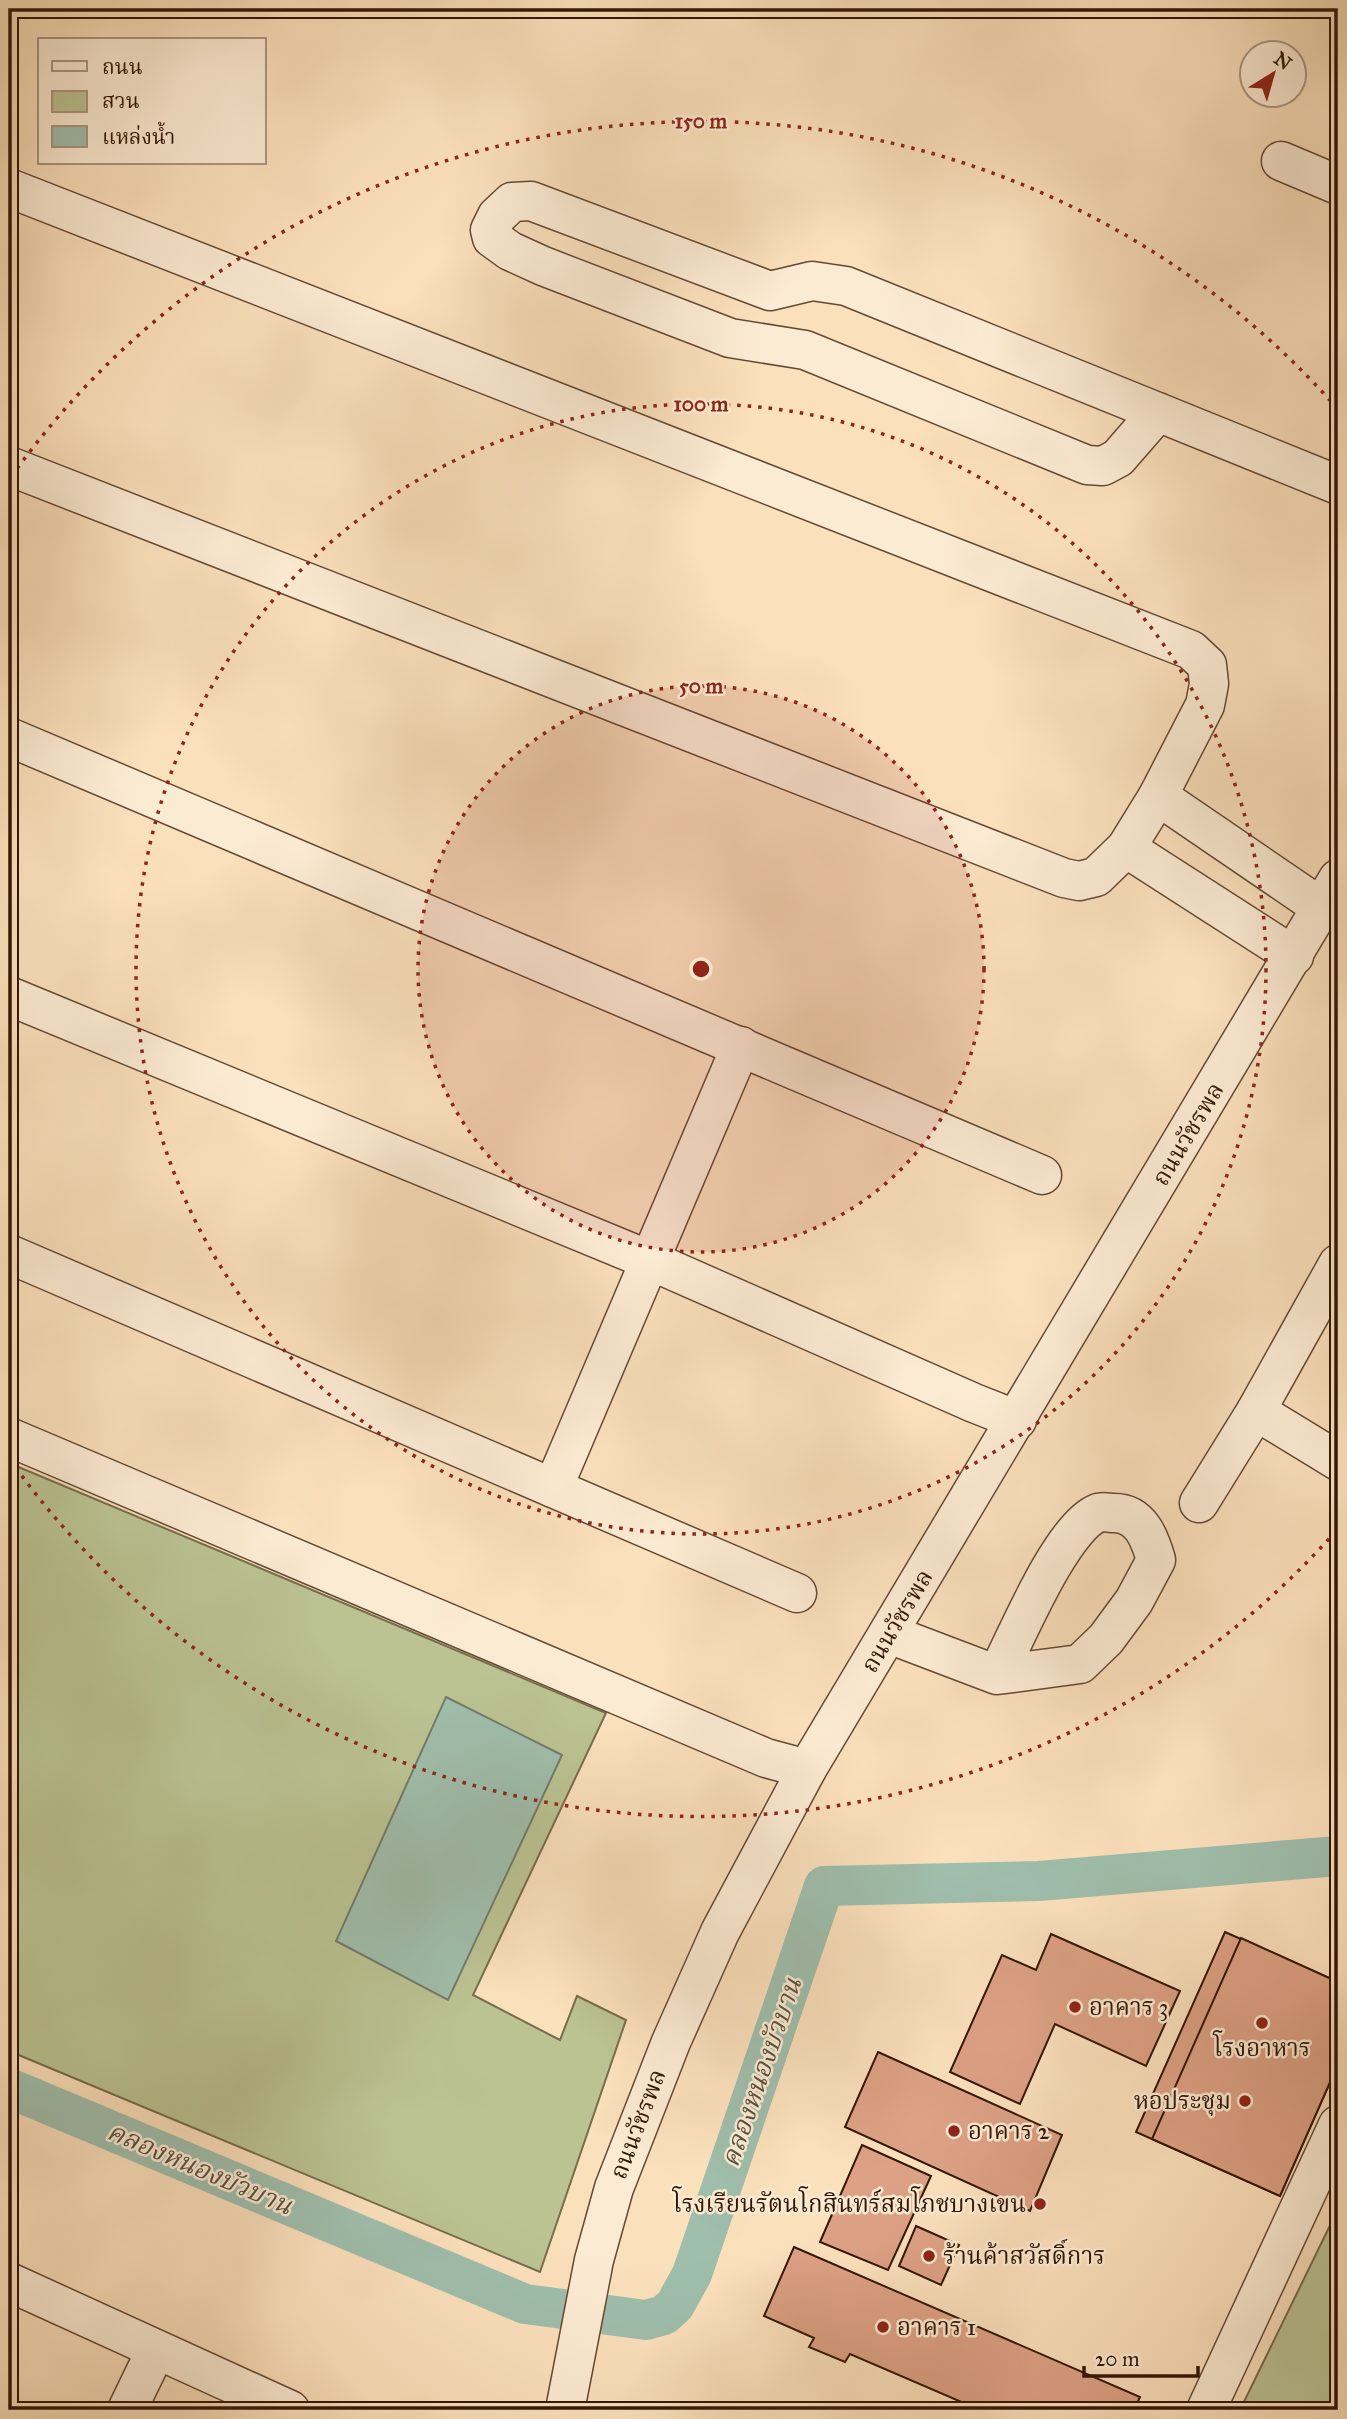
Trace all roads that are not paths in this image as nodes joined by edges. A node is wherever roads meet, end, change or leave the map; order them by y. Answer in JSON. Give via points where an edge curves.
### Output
{"nodes":[{"id":1,"x":1281,"y":161,"type":"dead end"},
{"id":2,"x":1338,"y":185,"type":"edge"},
{"id":3,"x":9,"y":188,"type":"edge"},
{"id":4,"x":1158,"y":412,"type":"junction"},
{"id":5,"x":9,"y":466,"type":"edge"},
{"id":6,"x":1338,"y":485,"type":"edge"},
{"id":7,"x":9,"y":737,"type":"edge"},
{"id":8,"x":1158,"y":796,"type":"junction"},
{"id":9,"x":1126,"y":848,"type":"junction"},
{"id":10,"x":1330,"y":894,"type":"edge"},
{"id":11,"x":1294,"y":956,"type":"junction"},
{"id":12,"x":9,"y":996,"type":"edge"},
{"id":13,"x":741,"y":1046,"type":"junction"},
{"id":14,"x":1042,"y":1175,"type":"dead end"},
{"id":15,"x":9,"y":1254,"type":"edge"},
{"id":16,"x":649,"y":1259,"type":"junction"},
{"id":17,"x":1338,"y":1264,"type":"edge"},
{"id":18,"x":1256,"y":1412,"type":"junction"},
{"id":19,"x":1017,"y":1420,"type":"junction"},
{"id":20,"x":9,"y":1437,"type":"edge"},
{"id":21,"x":1338,"y":1461,"type":"edge"},
{"id":22,"x":553,"y":1488,"type":"junction"},
{"id":23,"x":1199,"y":1503,"type":"dead end"},
{"id":24,"x":796,"y":1593,"type":"dead end"},
{"id":25,"x":889,"y":1634,"type":"junction"},
{"id":26,"x":998,"y":1675,"type":"junction"},
{"id":27,"x":807,"y":1769,"type":"junction"},
{"id":28,"x":1338,"y":2125,"type":"edge"},
{"id":29,"x":9,"y":2282,"type":"edge"},
{"id":30,"x":156,"y":2350,"type":"junction"},
{"id":31,"x":575,"y":2409,"type":"edge"},
{"id":32,"x":127,"y":2410,"type":"edge"},
{"id":33,"x":290,"y":2410,"type":"edge"},
{"id":34,"x":1206,"y":2410,"type":"edge"}],
"edges":[{"from":1,"to":2,"type":"street"},
{"from":3,"to":8,"type":"street","via":[[1191,650],[1207,665],[1205,705]]},
{"from":4,"to":4,"type":"street","via":[[1118,458],[1103,466],[1087,465],[805,350],[730,338],[543,266],[510,251],[492,238],[490,230],[512,202],[531,201],[770,291],[812,281],[846,286]]},
{"from":4,"to":6,"type":"street"},
{"from":5,"to":9,"type":"street","via":[[1063,878],[1096,877]]},
{"from":7,"to":13,"type":"street"},
{"from":8,"to":9,"type":"street"},
{"from":8,"to":10,"type":"street"},
{"from":9,"to":11,"type":"street"},
{"from":10,"to":11,"type":"street","name":"ถนนวัชรพล"},
{"from":11,"to":19,"type":"street","name":"ถนนวัชรพล"},
{"from":12,"to":16,"type":"street"},
{"from":13,"to":14,"type":"street"},
{"from":13,"to":16,"type":"street"},
{"from":15,"to":22,"type":"street"},
{"from":16,"to":19,"type":"street"},
{"from":16,"to":22,"type":"street"},
{"from":17,"to":18,"type":"street"},
{"from":18,"to":21,"type":"street"},
{"from":18,"to":23,"type":"street"},
{"from":19,"to":25,"type":"street","name":"ถนนวัชรพล"},
{"from":20,"to":27,"type":"street","via":[[766,1758]]},
{"from":22,"to":24,"type":"street"},
{"from":25,"to":26,"type":"street"},
{"from":25,"to":27,"type":"street","name":"ถนนวัชรพล"},
{"from":26,"to":26,"type":"street","via":[[1080,1664],[1106,1639],[1156,1560],[1147,1531],[1122,1513],[1098,1512],[1077,1529],[1048,1570]]},
{"from":27,"to":31,"type":"street","name":"ถนนวัชรพล","via":[[720,1932],[614,2188],[577,2342]]},
{"from":28,"to":34,"type":"street"},
{"from":29,"to":30,"type":"street"},
{"from":30,"to":32,"type":"street"},
{"from":30,"to":33,"type":"street"}]}
